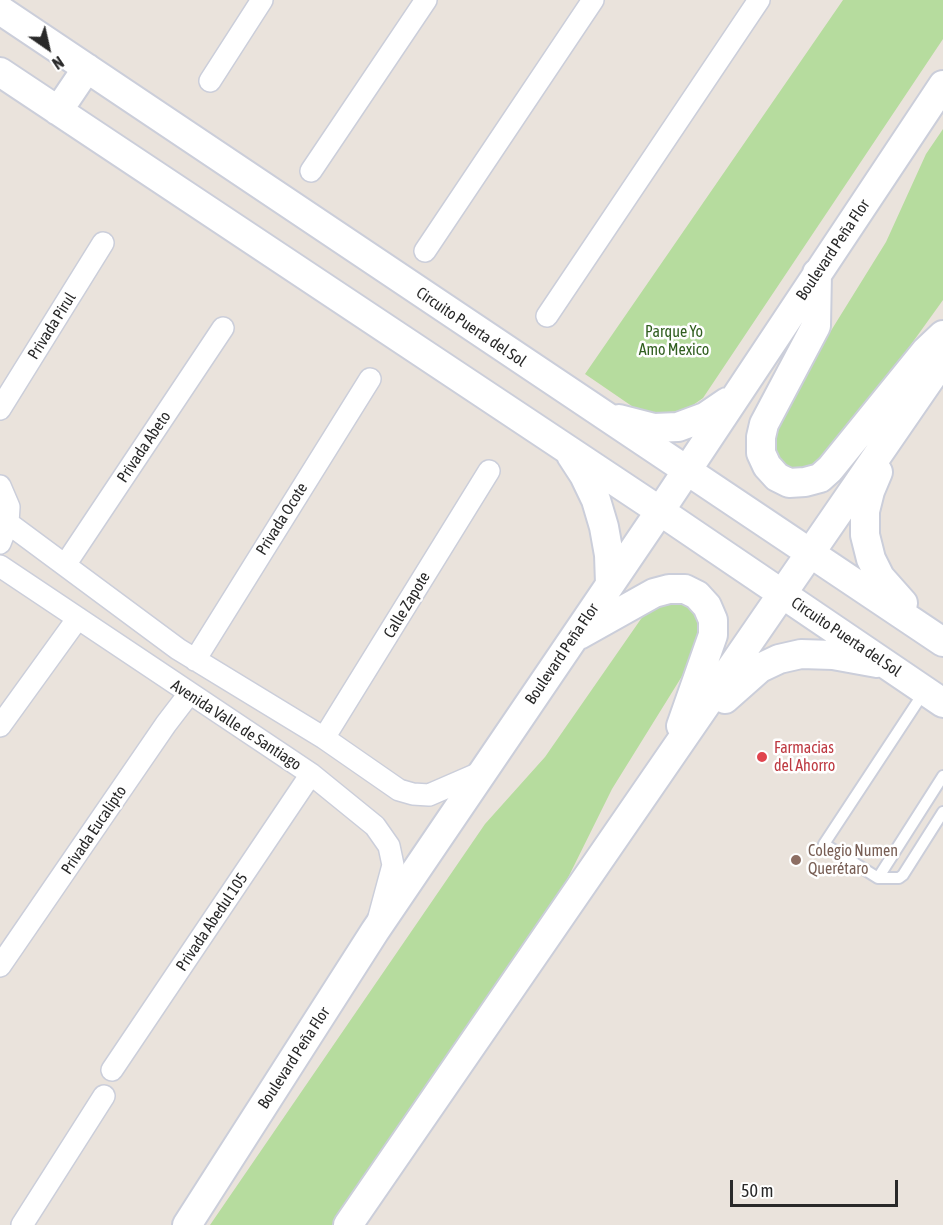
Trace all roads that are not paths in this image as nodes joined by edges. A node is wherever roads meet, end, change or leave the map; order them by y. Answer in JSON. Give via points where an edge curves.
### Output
{"nodes":[{"id":1,"x":262,"y":0,"type":"edge"},
{"id":2,"x":426,"y":0,"type":"edge"},
{"id":3,"x":593,"y":0,"type":"edge"},
{"id":4,"x":759,"y":0,"type":"edge"},
{"id":5,"x":0,"y":10,"type":"edge"},
{"id":6,"x":87,"y":68,"type":"junction"},
{"id":7,"x":0,"y":72,"type":"edge"},
{"id":8,"x":210,"y":81,"type":"dead end"},
{"id":9,"x":943,"y":85,"type":"edge"},
{"id":10,"x":58,"y":111,"type":"junction"},
{"id":11,"x":311,"y":171,"type":"dead end"},
{"id":12,"x":103,"y":243,"type":"dead end"},
{"id":13,"x":424,"y":251,"type":"dead end"},
{"id":14,"x":817,"y":273,"type":"junction"},
{"id":15,"x":548,"y":316,"type":"dead end"},
{"id":16,"x":223,"y":328,"type":"dead end"},
{"id":17,"x":943,"y":335,"type":"edge"},
{"id":18,"x":943,"y":360,"type":"edge"},
{"id":19,"x":370,"y":379,"type":"dead end"},
{"id":20,"x":736,"y":395,"type":"junction"},
{"id":21,"x":0,"y":409,"type":"edge"},
{"id":22,"x":600,"y":414,"type":"junction"},
{"id":23,"x":894,"y":432,"type":"junction"},
{"id":24,"x":568,"y":451,"type":"junction"},
{"id":25,"x":489,"y":471,"type":"dead end"},
{"id":26,"x":685,"y":471,"type":"junction"},
{"id":27,"x":0,"y":486,"type":"edge"},
{"id":28,"x":660,"y":511,"type":"junction"},
{"id":29,"x":8,"y":523,"type":"junction"},
{"id":30,"x":0,"y":543,"type":"edge"},
{"id":31,"x":811,"y":553,"type":"junction"},
{"id":32,"x":65,"y":565,"type":"junction"},
{"id":33,"x":0,"y":566,"type":"edge"},
{"id":34,"x":610,"y":584,"type":"junction"},
{"id":35,"x":783,"y":594,"type":"junction"},
{"id":36,"x":78,"y":618,"type":"junction"},
{"id":37,"x":573,"y":638,"type":"junction"},
{"id":38,"x":940,"y":639,"type":"edge"},
{"id":39,"x":195,"y":660,"type":"junction"},
{"id":40,"x":888,"y":665,"type":"junction"},
{"id":41,"x":189,"y":694,"type":"junction"},
{"id":42,"x":934,"y":697,"type":"edge"},
{"id":43,"x":0,"y":726,"type":"edge"},
{"id":44,"x":324,"y":738,"type":"junction"},
{"id":45,"x":672,"y":755,"type":"junction"},
{"id":46,"x":482,"y":772,"type":"junction"},
{"id":47,"x":311,"y":774,"type":"junction"},
{"id":48,"x":943,"y":776,"type":"edge"},
{"id":49,"x":943,"y":812,"type":"edge"},
{"id":50,"x":878,"y":878,"type":"junction"},
{"id":51,"x":375,"y":931,"type":"junction"},
{"id":52,"x":0,"y":966,"type":"edge"},
{"id":53,"x":112,"y":1070,"type":"dead end"},
{"id":54,"x":104,"y":1096,"type":"dead end"},
{"id":55,"x":22,"y":1225,"type":"edge"},
{"id":56,"x":187,"y":1225,"type":"edge"},
{"id":57,"x":348,"y":1225,"type":"edge"}],
"edges":[{"from":1,"to":8,"type":"street"},
{"from":2,"to":11,"type":"street"},
{"from":3,"to":13,"type":"street"},
{"from":4,"to":15,"type":"street"},
{"from":5,"to":6,"type":"main road","name":"Circuito Puerta del Sol"},
{"from":6,"to":10,"type":"main road"},
{"from":6,"to":22,"type":"main road","name":"Circuito Puerta del Sol"},
{"from":7,"to":10,"type":"main road","name":"Circuito Puerta del Sol"},
{"from":9,"to":14,"type":"main road","name":"Boulevard Peña Flor"},
{"from":10,"to":24,"type":"main road","name":"Circuito Puerta del Sol"},
{"from":12,"to":21,"type":"street","name":"Privada Pirul"},
{"from":14,"to":17,"type":"main road","via":[[816,326],[760,438],[767,466],[789,483],[820,478],[830,469]]},
{"from":14,"to":20,"type":"main road","name":"Boulevard Peña Flor"},
{"from":16,"to":32,"type":"street","name":"Privada Abeto"},
{"from":18,"to":23,"type":"main road"},
{"from":19,"to":39,"type":"street","name":"Privada Ocote"},
{"from":20,"to":22,"type":"main road","via":[[705,417],[678,427],[654,428]]},
{"from":20,"to":26,"type":"main road","name":"Boulevard Peña Flor"},
{"from":22,"to":26,"type":"main road","name":"Circuito Puerta del Sol"},
{"from":23,"to":31,"type":"main road"},
{"from":23,"to":38,"type":"main road","via":[[870,491],[865,535],[880,577]]},
{"from":24,"to":28,"type":"main road","name":"Circuito Puerta del Sol"},
{"from":24,"to":34,"type":"main road","via":[[584,475],[598,509],[609,555]]},
{"from":25,"to":44,"type":"street","name":"Calle Zapote"},
{"from":26,"to":28,"type":"main road","name":"Boulevard Peña Flor"},
{"from":26,"to":31,"type":"main road","name":"Circuito Puerta del Sol"},
{"from":27,"to":29,"type":"street","via":[[9,507]]},
{"from":28,"to":34,"type":"main road","name":"Boulevard Peña Flor"},
{"from":28,"to":35,"type":"main road","name":"Circuito Puerta del Sol"},
{"from":29,"to":30,"type":"street"},
{"from":29,"to":32,"type":"street","name":"Avenida Valle de Santiago"},
{"from":31,"to":35,"type":"main road"},
{"from":31,"to":38,"type":"main road","name":"Circuito Puerta del Sol"},
{"from":32,"to":39,"type":"street","name":"Avenida Valle de Santiago"},
{"from":33,"to":36,"type":"street","name":"Avenida Valle de Santiago"},
{"from":34,"to":37,"type":"main road","name":"Boulevard Peña Flor"},
{"from":35,"to":40,"type":"main road","name":"Circuito Puerta del Sol"},
{"from":35,"to":45,"type":"main road"},
{"from":36,"to":41,"type":"street","name":"Avenida Valle de Santiago"},
{"from":36,"to":43,"type":"street"},
{"from":37,"to":45,"type":"main road","via":[[654,593],[669,589],[685,589],[707,606],[713,620],[712,635]]},
{"from":37,"to":46,"type":"main road","name":"Boulevard Peña Flor"},
{"from":39,"to":44,"type":"street","name":"Avenida Valle de Santiago"},
{"from":40,"to":42,"type":"main road","name":"Circuito Puerta del Sol"},
{"from":40,"to":45,"type":"main road","via":[[832,655],[801,654],[779,659],[739,684]]},
{"from":41,"to":47,"type":"street","name":"Avenida Valle de Santiago"},
{"from":41,"to":52,"type":"street","name":"Privada Eucalipto"},
{"from":42,"to":50,"type":"lane","via":[[824,844]]},
{"from":44,"to":46,"type":"street","name":"Avenida Valle de Santiago","via":[[399,790],[413,794],[429,795]]},
{"from":45,"to":57,"type":"main road"},
{"from":46,"to":51,"type":"main road","name":"Boulevard Peña Flor"},
{"from":47,"to":51,"type":"street","name":"Avenida Valle de Santiago","via":[[375,826],[389,846],[393,865]]},
{"from":47,"to":53,"type":"street","name":"Privada Abedul 105"},
{"from":48,"to":50,"type":"lane"},
{"from":49,"to":50,"type":"lane","via":[[903,875]]},
{"from":51,"to":56,"type":"main road","name":"Boulevard Peña Flor"},
{"from":54,"to":55,"type":"street"}]}
